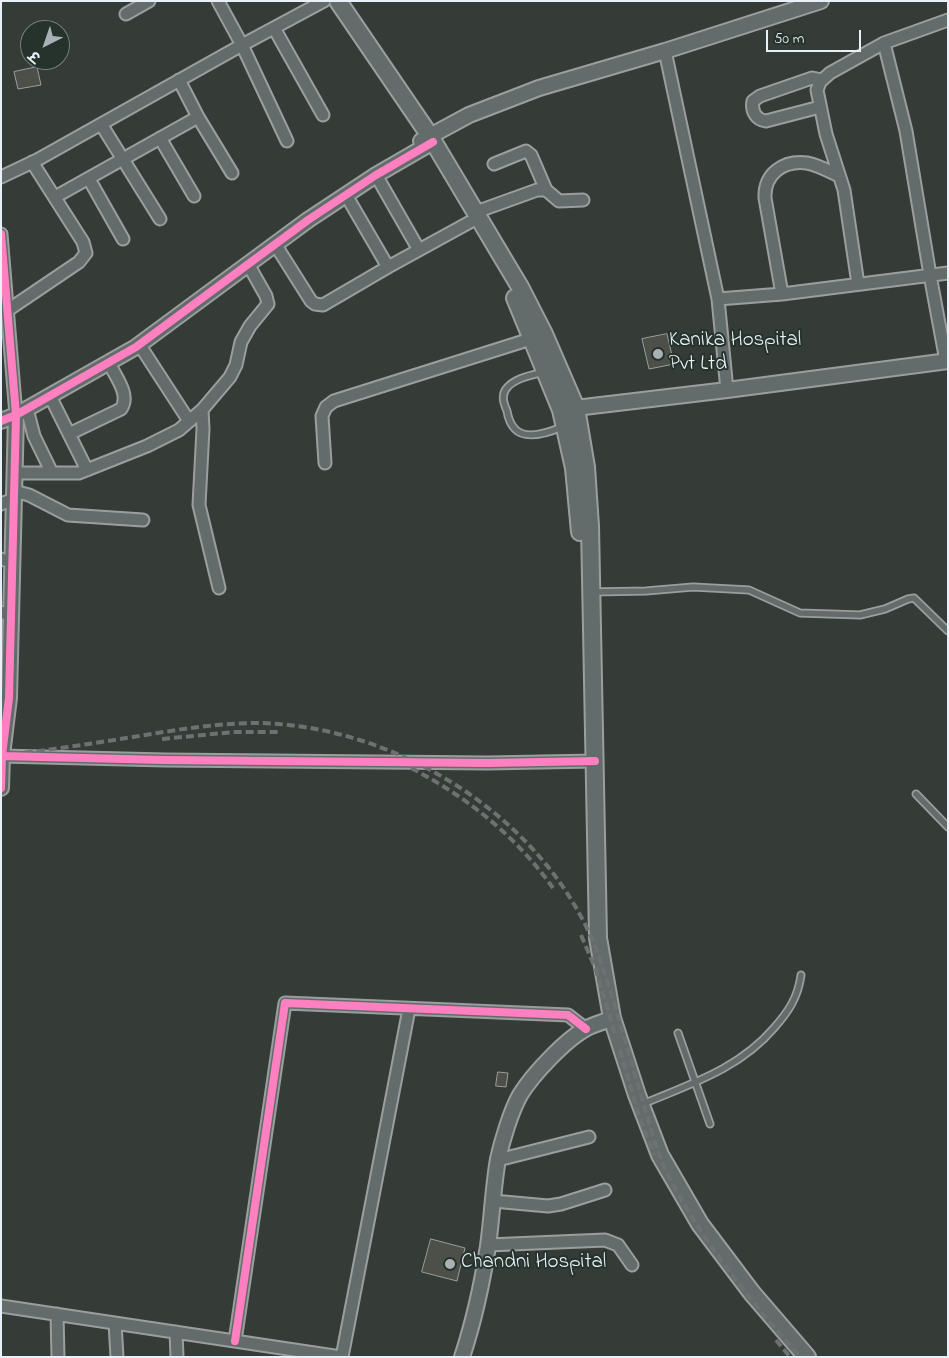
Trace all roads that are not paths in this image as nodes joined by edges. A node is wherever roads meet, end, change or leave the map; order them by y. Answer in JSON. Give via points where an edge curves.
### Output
{"nodes":[{"id":1,"x":149,"y":1,"type":"edge"},
{"id":2,"x":218,"y":1,"type":"edge"},
{"id":3,"x":324,"y":1,"type":"edge"},
{"id":4,"x":338,"y":1,"type":"edge"},
{"id":5,"x":820,"y":1,"type":"edge"},
{"id":6,"x":790,"y":6,"type":"edge"},
{"id":7,"x":126,"y":14,"type":"dead end"},
{"id":8,"x":948,"y":20,"type":"edge"},
{"id":9,"x":274,"y":28,"type":"junction"},
{"id":10,"x":884,"y":42,"type":"junction"},
{"id":11,"x":242,"y":45,"type":"junction"},
{"id":12,"x":666,"y":51,"type":"junction"},
{"id":13,"x":179,"y":80,"type":"junction"},
{"id":14,"x":822,"y":80,"type":"junction"},
{"id":15,"x":820,"y":107,"type":"junction"},
{"id":16,"x":323,"y":116,"type":"dead end"},
{"id":17,"x":198,"y":117,"type":"junction"},
{"id":18,"x":101,"y":124,"type":"junction"},
{"id":19,"x":160,"y":138,"type":"junction"},
{"id":20,"x":288,"y":141,"type":"dead end"},
{"id":21,"x":427,"y":142,"type":"junction"},
{"id":22,"x":124,"y":159,"type":"junction"},
{"id":23,"x":32,"y":162,"type":"junction"},
{"id":24,"x":494,"y":164,"type":"dead end"},
{"id":25,"x":232,"y":173,"type":"dead end"},
{"id":26,"x":376,"y":175,"type":"junction"},
{"id":27,"x":839,"y":176,"type":"junction"},
{"id":28,"x":1,"y":177,"type":"edge"},
{"id":29,"x":89,"y":178,"type":"junction"},
{"id":30,"x":546,"y":190,"type":"junction"},
{"id":31,"x":346,"y":194,"type":"junction"},
{"id":32,"x":194,"y":196,"type":"dead end"},
{"id":33,"x":55,"y":198,"type":"junction"},
{"id":34,"x":583,"y":200,"type":"dead end"},
{"id":35,"x":473,"y":217,"type":"junction"},
{"id":36,"x":160,"y":219,"type":"dead end"},
{"id":37,"x":1,"y":234,"type":"edge"},
{"id":38,"x":123,"y":239,"type":"dead end"},
{"id":39,"x":276,"y":244,"type":"junction"},
{"id":40,"x":419,"y":250,"type":"junction"},
{"id":41,"x":2,"y":263,"type":"edge"},
{"id":42,"x":248,"y":264,"type":"junction"},
{"id":43,"x":388,"y":267,"type":"junction"},
{"id":44,"x":948,"y":273,"type":"edge"},
{"id":45,"x":930,"y":276,"type":"junction"},
{"id":46,"x":858,"y":284,"type":"junction"},
{"id":47,"x":782,"y":294,"type":"junction"},
{"id":48,"x":718,"y":299,"type":"junction"},
{"id":49,"x":8,"y":310,"type":"junction"},
{"id":50,"x":538,"y":337,"type":"junction"},
{"id":51,"x":140,"y":344,"type":"junction"},
{"id":52,"x":947,"y":361,"type":"edge"},
{"id":53,"x":109,"y":363,"type":"junction"},
{"id":54,"x":544,"y":372,"type":"junction"},
{"id":55,"x":727,"y":390,"type":"junction"},
{"id":56,"x":50,"y":396,"type":"junction"},
{"id":57,"x":569,"y":409,"type":"junction"},
{"id":58,"x":202,"y":410,"type":"junction"},
{"id":59,"x":22,"y":412,"type":"junction"},
{"id":60,"x":1,"y":421,"type":"edge"},
{"id":61,"x":190,"y":421,"type":"junction"},
{"id":62,"x":564,"y":427,"type":"junction"},
{"id":63,"x":69,"y":434,"type":"junction"},
{"id":64,"x":325,"y":463,"type":"dead end"},
{"id":65,"x":88,"y":470,"type":"junction"},
{"id":66,"x":15,"y":473,"type":"junction"},
{"id":67,"x":52,"y":473,"type":"junction"},
{"id":68,"x":10,"y":498,"type":"edge"},
{"id":69,"x":143,"y":520,"type":"dead end"},
{"id":70,"x":7,"y":561,"type":"edge"},
{"id":71,"x":219,"y":588,"type":"dead end"},
{"id":72,"x":592,"y":592,"type":"junction"},
{"id":73,"x":6,"y":614,"type":"edge"},
{"id":74,"x":587,"y":615,"type":"junction"},
{"id":75,"x":948,"y":631,"type":"edge"},
{"id":76,"x":5,"y":694,"type":"edge"},
{"id":77,"x":2,"y":755,"type":"edge"},
{"id":78,"x":590,"y":761,"type":"junction"},
{"id":79,"x":1,"y":788,"type":"edge"},
{"id":80,"x":916,"y":794,"type":"dead end"},
{"id":81,"x":948,"y":828,"type":"edge"},
{"id":82,"x":801,"y":975,"type":"dead end"},
{"id":83,"x":409,"y":1009,"type":"junction"},
{"id":84,"x":607,"y":1020,"type":"junction"},
{"id":85,"x":586,"y":1029,"type":"junction"},
{"id":86,"x":678,"y":1033,"type":"dead end"},
{"id":87,"x":695,"y":1083,"type":"junction"},
{"id":88,"x":641,"y":1104,"type":"junction"},
{"id":89,"x":710,"y":1124,"type":"dead end"},
{"id":90,"x":589,"y":1136,"type":"dead end"},
{"id":91,"x":498,"y":1160,"type":"junction"},
{"id":92,"x":605,"y":1190,"type":"dead end"},
{"id":93,"x":493,"y":1201,"type":"junction"},
{"id":94,"x":488,"y":1245,"type":"junction"},
{"id":95,"x":632,"y":1265,"type":"dead end"},
{"id":96,"x":1,"y":1306,"type":"edge"},
{"id":97,"x":57,"y":1314,"type":"junction"},
{"id":98,"x":116,"y":1323,"type":"junction"},
{"id":99,"x":176,"y":1332,"type":"junction"},
{"id":100,"x":235,"y":1341,"type":"junction"},
{"id":101,"x":262,"y":1351,"type":"edge"},
{"id":102,"x":58,"y":1357,"type":"edge"},
{"id":103,"x":116,"y":1357,"type":"edge"},
{"id":104,"x":177,"y":1357,"type":"edge"},
{"id":105,"x":342,"y":1357,"type":"edge"},
{"id":106,"x":462,"y":1357,"type":"edge"},
{"id":107,"x":793,"y":1357,"type":"edge"},
{"id":108,"x":806,"y":1357,"type":"edge"}],
"edges":[{"from":1,"to":7,"type":"street"},
{"from":2,"to":11,"type":"street"},
{"from":3,"to":9,"type":"street"},
{"from":3,"to":21,"type":"main road"},
{"from":4,"to":21,"type":"main road"},
{"from":5,"to":6,"type":"street"},
{"from":6,"to":12,"type":"street"},
{"from":8,"to":10,"type":"street"},
{"from":9,"to":11,"type":"street"},
{"from":9,"to":16,"type":"street"},
{"from":10,"to":14,"type":"street"},
{"from":10,"to":45,"type":"street","via":[[906,131]]},
{"from":11,"to":13,"type":"street"},
{"from":11,"to":20,"type":"street"},
{"from":12,"to":21,"type":"street","via":[[539,88],[468,115]]},
{"from":12,"to":48,"type":"street"},
{"from":13,"to":17,"type":"street"},
{"from":13,"to":18,"type":"street"},
{"from":14,"to":15,"type":"street","via":[[817,90]]},
{"from":14,"to":15,"type":"street","via":[[812,78],[756,98],[752,104],[756,118],[766,121]]},
{"from":15,"to":27,"type":"street"},
{"from":17,"to":19,"type":"street"},
{"from":17,"to":25,"type":"street"},
{"from":18,"to":22,"type":"street"},
{"from":18,"to":23,"type":"street"},
{"from":19,"to":22,"type":"street"},
{"from":19,"to":32,"type":"street"},
{"from":21,"to":26,"type":"street"},
{"from":21,"to":35,"type":"main road"},
{"from":22,"to":29,"type":"street"},
{"from":22,"to":36,"type":"street"},
{"from":23,"to":28,"type":"street"},
{"from":23,"to":33,"type":"street"},
{"from":24,"to":30,"type":"street","via":[[526,151],[532,155]]},
{"from":26,"to":31,"type":"street"},
{"from":26,"to":40,"type":"street"},
{"from":27,"to":46,"type":"street"},
{"from":27,"to":47,"type":"street","via":[[802,163],[777,169],[769,179],[765,198]]},
{"from":29,"to":33,"type":"street"},
{"from":29,"to":38,"type":"street"},
{"from":30,"to":34,"type":"street","via":[[559,201]]},
{"from":30,"to":35,"type":"street","via":[[537,190]]},
{"from":31,"to":39,"type":"street"},
{"from":31,"to":43,"type":"street"},
{"from":33,"to":49,"type":"street","via":[[83,242],[86,253],[79,262]]},
{"from":35,"to":40,"type":"street"},
{"from":35,"to":50,"type":"main road","via":[[520,287]]},
{"from":37,"to":41,"type":"street"},
{"from":39,"to":42,"type":"street"},
{"from":39,"to":43,"type":"street","via":[[311,300],[319,305],[331,302]]},
{"from":40,"to":43,"type":"street"},
{"from":41,"to":49,"type":"street"},
{"from":42,"to":51,"type":"street"},
{"from":42,"to":58,"type":"street","via":[[268,304],[240,342],[234,371]]},
{"from":44,"to":45,"type":"street"},
{"from":45,"to":46,"type":"street"},
{"from":45,"to":52,"type":"street"},
{"from":46,"to":47,"type":"street"},
{"from":47,"to":48,"type":"street"},
{"from":48,"to":55,"type":"street"},
{"from":49,"to":59,"type":"street"},
{"from":50,"to":54,"type":"main road"},
{"from":50,"to":57,"type":"main road"},
{"from":50,"to":64,"type":"street","via":[[334,401],[322,416]]},
{"from":51,"to":53,"type":"street"},
{"from":51,"to":61,"type":"street"},
{"from":52,"to":55,"type":"street"},
{"from":53,"to":56,"type":"street"},
{"from":53,"to":63,"type":"street","via":[[125,396],[121,409]]},
{"from":54,"to":57,"type":"main road"},
{"from":54,"to":62,"type":"lane","via":[[514,381],[506,388],[503,399],[510,421],[516,430],[524,434],[544,434]]},
{"from":55,"to":57,"type":"street"},
{"from":56,"to":59,"type":"street"},
{"from":56,"to":63,"type":"street"},
{"from":57,"to":62,"type":"main road"},
{"from":57,"to":72,"type":"main road","via":[[586,467]]},
{"from":58,"to":61,"type":"street"},
{"from":58,"to":71,"type":"street","via":[[199,505]]},
{"from":59,"to":60,"type":"street"},
{"from":59,"to":66,"type":"street"},
{"from":59,"to":67,"type":"street"},
{"from":61,"to":65,"type":"street","via":[[166,438]]},
{"from":62,"to":74,"type":"main road","via":[[574,468]]},
{"from":63,"to":65,"type":"street"},
{"from":65,"to":67,"type":"street"},
{"from":66,"to":67,"type":"street"},
{"from":66,"to":68,"type":"street"},
{"from":68,"to":69,"type":"street","via":[[29,495],[76,516]]},
{"from":68,"to":70,"type":"street"},
{"from":70,"to":73,"type":"street"},
{"from":72,"to":74,"type":"main road"},
{"from":72,"to":75,"type":"lane","via":[[693,586],[748,590],[800,613],[860,615],[914,598]]},
{"from":73,"to":76,"type":"street"},
{"from":74,"to":78,"type":"main road"},
{"from":76,"to":77,"type":"street"},
{"from":77,"to":78,"type":"street","via":[[165,760]]},
{"from":77,"to":79,"type":"street"},
{"from":78,"to":84,"type":"main road","via":[[598,938]]},
{"from":80,"to":81,"type":"lane"},
{"from":82,"to":87,"type":"lane","via":[[790,1009],[758,1046],[729,1066]]},
{"from":83,"to":85,"type":"street","via":[[568,1015]]},
{"from":83,"to":100,"type":"street","via":[[286,1003]]},
{"from":83,"to":105,"type":"street"},
{"from":84,"to":85,"type":"street"},
{"from":84,"to":88,"type":"main road"},
{"from":84,"to":107,"type":"main road","via":[[626,1093],[655,1164],[692,1230],[738,1293]]},
{"from":85,"to":91,"type":"street","via":[[560,1049],[520,1095]]},
{"from":86,"to":87,"type":"lane"},
{"from":87,"to":88,"type":"lane"},
{"from":87,"to":89,"type":"lane"},
{"from":88,"to":108,"type":"main road","via":[[660,1155],[700,1224]]},
{"from":90,"to":91,"type":"street"},
{"from":91,"to":93,"type":"street"},
{"from":92,"to":93,"type":"street","via":[[548,1206]]},
{"from":93,"to":94,"type":"street"},
{"from":94,"to":95,"type":"street","via":[[605,1240],[618,1245]]},
{"from":94,"to":106,"type":"street"},
{"from":96,"to":97,"type":"street"},
{"from":97,"to":98,"type":"street"},
{"from":97,"to":102,"type":"street"},
{"from":98,"to":99,"type":"street"},
{"from":98,"to":103,"type":"street"},
{"from":99,"to":100,"type":"street"},
{"from":99,"to":104,"type":"street"},
{"from":100,"to":101,"type":"street"},
{"from":101,"to":105,"type":"street"}]}
